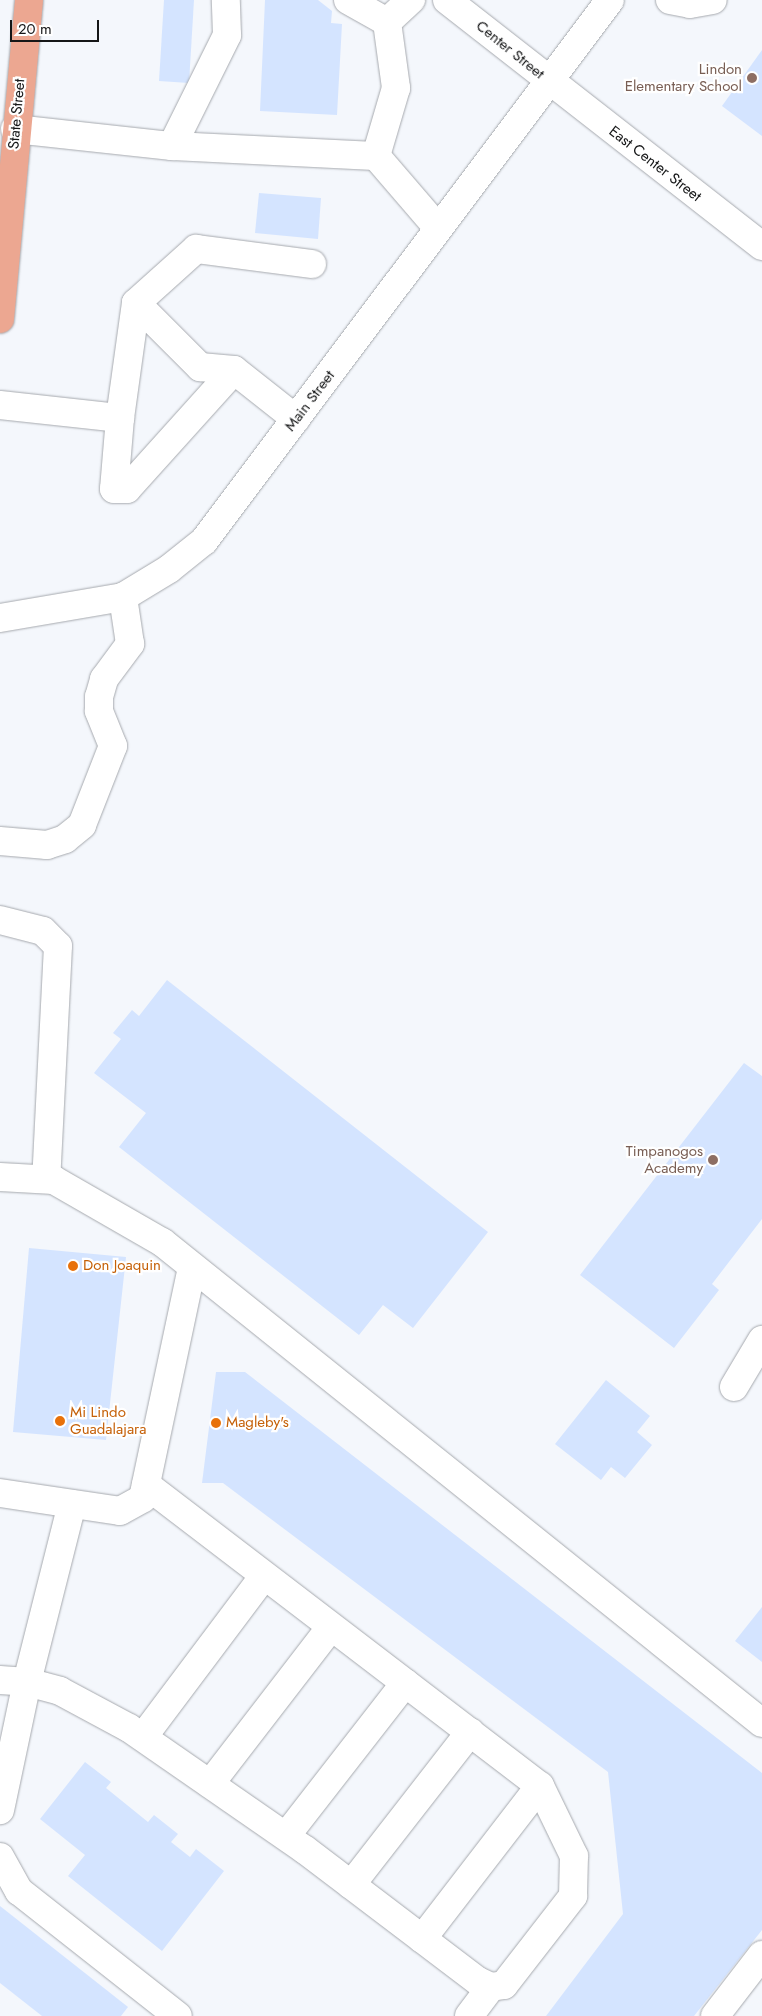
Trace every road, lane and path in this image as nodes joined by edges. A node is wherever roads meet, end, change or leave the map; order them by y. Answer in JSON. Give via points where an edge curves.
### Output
{"nodes":[{"id":1,"x":28,"y":0,"type":"edge"},
{"id":2,"x":226,"y":0,"type":"edge"},
{"id":3,"x":348,"y":0,"type":"edge"},
{"id":4,"x":411,"y":0,"type":"edge"},
{"id":5,"x":447,"y":0,"type":"edge"},
{"id":6,"x":670,"y":0,"type":"edge"},
{"id":7,"x":713,"y":0,"type":"edge"},
{"id":8,"x":596,"y":5,"type":"edge"},
{"id":9,"x":387,"y":22,"type":"junction"},
{"id":10,"x":549,"y":81,"type":"junction"},
{"id":11,"x":15,"y":129,"type":"junction"},
{"id":12,"x":172,"y":146,"type":"junction"},
{"id":13,"x":376,"y":156,"type":"junction"},
{"id":14,"x":6,"y":172,"type":"edge"},
{"id":15,"x":438,"y":228,"type":"junction"},
{"id":16,"x":762,"y":246,"type":"edge"},
{"id":17,"x":312,"y":264,"type":"dead end"},
{"id":18,"x":136,"y":303,"type":"junction"},
{"id":19,"x":0,"y":319,"type":"edge"},
{"id":20,"x":234,"y":370,"type":"junction"},
{"id":21,"x":0,"y":405,"type":"edge"},
{"id":22,"x":120,"y":418,"type":"junction"},
{"id":23,"x":296,"y":419,"type":"junction"},
{"id":24,"x":123,"y":597,"type":"junction"},
{"id":25,"x":0,"y":618,"type":"edge"},
{"id":26,"x":0,"y":841,"type":"edge"},
{"id":27,"x":0,"y":920,"type":"edge"},
{"id":28,"x":0,"y":1177,"type":"edge"},
{"id":29,"x":46,"y":1179,"type":"junction"},
{"id":30,"x":192,"y":1267,"type":"junction"},
{"id":31,"x":762,"y":1340,"type":"edge"},
{"id":32,"x":734,"y":1386,"type":"dead end"},
{"id":33,"x":146,"y":1485,"type":"junction"},
{"id":34,"x":0,"y":1493,"type":"edge"},
{"id":35,"x":72,"y":1504,"type":"junction"},
{"id":36,"x":264,"y":1576,"type":"junction"},
{"id":37,"x":331,"y":1627,"type":"junction"},
{"id":38,"x":13,"y":1682,"type":"edge"},
{"id":39,"x":405,"y":1683,"type":"junction"},
{"id":40,"x":762,"y":1723,"type":"edge"},
{"id":41,"x":470,"y":1732,"type":"junction"},
{"id":42,"x":143,"y":1737,"type":"junction"},
{"id":43,"x":210,"y":1784,"type":"junction"},
{"id":44,"x":540,"y":1786,"type":"junction"},
{"id":45,"x":0,"y":1810,"type":"edge"},
{"id":46,"x":286,"y":1836,"type":"junction"},
{"id":47,"x":0,"y":1857,"type":"edge"},
{"id":48,"x":350,"y":1885,"type":"junction"},
{"id":49,"x":422,"y":1939,"type":"junction"},
{"id":50,"x":762,"y":1955,"type":"edge"},
{"id":51,"x":491,"y":1987,"type":"junction"},
{"id":52,"x":178,"y":2016,"type":"edge"},
{"id":53,"x":469,"y":2016,"type":"edge"},
{"id":54,"x":715,"y":2016,"type":"edge"}],
"edges":[{"from":1,"to":11,"type":"main road","name":"State Street"},
{"from":2,"to":12,"type":"street","via":[[227,35]]},
{"from":3,"to":9,"type":"street"},
{"from":4,"to":9,"type":"street"},
{"from":5,"to":10,"type":"street","name":"Center Street"},
{"from":6,"to":7,"type":"street","via":[[690,4]]},
{"from":8,"to":10,"type":"street","name":"Main Street"},
{"from":9,"to":13,"type":"street","via":[[396,88]]},
{"from":10,"to":15,"type":"street","name":"Main Street"},
{"from":10,"to":16,"type":"street","name":"East Center Street"},
{"from":11,"to":12,"type":"street"},
{"from":11,"to":14,"type":"main road","name":"State Street"},
{"from":12,"to":13,"type":"street"},
{"from":13,"to":15,"type":"street"},
{"from":14,"to":19,"type":"main road","name":"State Street"},
{"from":15,"to":23,"type":"street","name":"Main Street"},
{"from":17,"to":18,"type":"street","via":[[196,249]]},
{"from":18,"to":20,"type":"street","via":[[200,367]]},
{"from":18,"to":22,"type":"street"},
{"from":20,"to":22,"type":"street","via":[[127,489],[114,489]]},
{"from":20,"to":23,"type":"street"},
{"from":21,"to":22,"type":"street"},
{"from":23,"to":24,"type":"street","name":"Main Street","via":[[204,541],[169,570]]},
{"from":24,"to":25,"type":"street","name":"Main Street"},
{"from":24,"to":26,"type":"street","via":[[130,644],[104,680],[99,697],[99,711],[113,746],[82,826],[65,839],[47,845]]},
{"from":27,"to":29,"type":"street","via":[[42,931],[58,946]]},
{"from":28,"to":29,"type":"street"},
{"from":29,"to":30,"type":"street","via":[[162,1242]]},
{"from":30,"to":33,"type":"street"},
{"from":30,"to":40,"type":"street"},
{"from":31,"to":32,"type":"street"},
{"from":33,"to":35,"type":"street","via":[[143,1498],[120,1511]]},
{"from":33,"to":36,"type":"street"},
{"from":34,"to":35,"type":"street"},
{"from":35,"to":38,"type":"street"},
{"from":36,"to":37,"type":"street"},
{"from":36,"to":42,"type":"street"},
{"from":37,"to":39,"type":"street"},
{"from":37,"to":43,"type":"street"},
{"from":38,"to":42,"type":"street","via":[[60,1690]]},
{"from":38,"to":45,"type":"street"},
{"from":39,"to":41,"type":"street"},
{"from":39,"to":46,"type":"street"},
{"from":41,"to":44,"type":"street"},
{"from":41,"to":48,"type":"street"},
{"from":42,"to":43,"type":"street"},
{"from":43,"to":46,"type":"street"},
{"from":44,"to":49,"type":"street"},
{"from":44,"to":51,"type":"street","via":[[574,1856],[573,1896],[504,1985]]},
{"from":46,"to":48,"type":"street"},
{"from":47,"to":52,"type":"street","via":[[19,1890]]},
{"from":48,"to":49,"type":"street"},
{"from":49,"to":51,"type":"street"},
{"from":50,"to":54,"type":"street"},
{"from":51,"to":53,"type":"street"}]}
